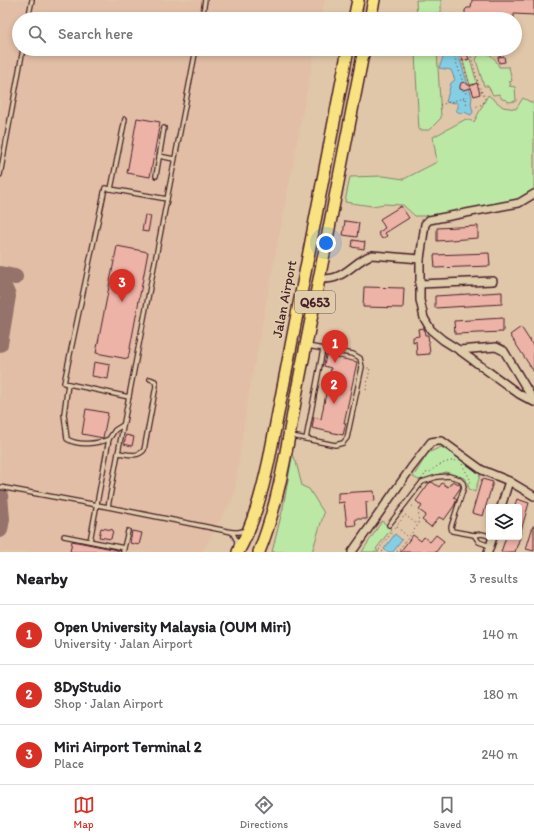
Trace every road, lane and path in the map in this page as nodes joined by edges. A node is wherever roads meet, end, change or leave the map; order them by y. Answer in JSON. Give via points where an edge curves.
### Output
{"nodes":[{"id":1,"x":32,"y":0,"type":"edge"},
{"id":2,"x":205,"y":0,"type":"edge"},
{"id":3,"x":358,"y":0,"type":"edge"},
{"id":4,"x":374,"y":0,"type":"edge"},
{"id":5,"x":29,"y":12,"type":"edge"},
{"id":6,"x":203,"y":12,"type":"edge"},
{"id":7,"x":355,"y":12,"type":"edge"},
{"id":8,"x":371,"y":12,"type":"edge"},
{"id":9,"x":22,"y":56,"type":"edge"},
{"id":10,"x":195,"y":56,"type":"edge"},
{"id":11,"x":347,"y":56,"type":"edge"},
{"id":12,"x":363,"y":56,"type":"edge"},
{"id":13,"x":454,"y":56,"type":"edge"},
{"id":14,"x":460,"y":56,"type":"edge"},
{"id":15,"x":471,"y":56,"type":"edge"},
{"id":16,"x":463,"y":83,"type":"dead end"},
{"id":17,"x":465,"y":90,"type":"dead end"},
{"id":18,"x":473,"y":93,"type":"dead end"},
{"id":19,"x":465,"y":98,"type":"junction"},
{"id":20,"x":440,"y":105,"type":"dead end"},
{"id":21,"x":467,"y":105,"type":"dead end"},
{"id":22,"x":475,"y":107,"type":"dead end"},
{"id":23,"x":125,"y":119,"type":"dead end"},
{"id":24,"x":164,"y":128,"type":"dead end"},
{"id":25,"x":159,"y":156,"type":"junction"},
{"id":26,"x":174,"y":159,"type":"junction"},
{"id":27,"x":0,"y":175,"type":"edge"},
{"id":28,"x":156,"y":176,"type":"dead end"},
{"id":29,"x":111,"y":189,"type":"junction"},
{"id":30,"x":534,"y":194,"type":"edge"},
{"id":31,"x":167,"y":200,"type":"junction"},
{"id":32,"x":420,"y":260,"type":"junction"},
{"id":33,"x":320,"y":279,"type":"junction"},
{"id":34,"x":493,"y":281,"type":"dead end"},
{"id":35,"x":419,"y":284,"type":"junction"},
{"id":36,"x":299,"y":302,"type":"junction"},
{"id":37,"x":306,"y":346,"type":"junction"},
{"id":38,"x":323,"y":349,"type":"junction"},
{"id":39,"x":459,"y":350,"type":"junction"},
{"id":40,"x":362,"y":367,"type":"junction"},
{"id":41,"x":150,"y":379,"type":"dead end"},
{"id":42,"x":68,"y":384,"type":"junction"},
{"id":43,"x":366,"y":390,"type":"dead end"},
{"id":44,"x":129,"y":397,"type":"junction"},
{"id":45,"x":534,"y":402,"type":"edge"},
{"id":46,"x":123,"y":425,"type":"junction"},
{"id":47,"x":289,"y":436,"type":"junction"},
{"id":48,"x":109,"y":439,"type":"junction"},
{"id":49,"x":306,"y":439,"type":"junction"},
{"id":50,"x":118,"y":453,"type":"junction"},
{"id":51,"x":509,"y":481,"type":"junction"},
{"id":52,"x":422,"y":482,"type":"junction"},
{"id":53,"x":0,"y":487,"type":"edge"},
{"id":54,"x":464,"y":487,"type":"junction"},
{"id":55,"x":534,"y":496,"type":"edge"},
{"id":56,"x":407,"y":502,"type":"junction"},
{"id":57,"x":502,"y":504,"type":"edge"},
{"id":58,"x":96,"y":505,"type":"junction"},
{"id":59,"x":108,"y":507,"type":"junction"},
{"id":60,"x":389,"y":525,"type":"dead end"},
{"id":61,"x":418,"y":525,"type":"junction"},
{"id":62,"x":250,"y":527,"type":"junction"},
{"id":63,"x":396,"y":527,"type":"junction"},
{"id":64,"x":128,"y":531,"type":"dead end"},
{"id":65,"x":232,"y":532,"type":"junction"},
{"id":66,"x":474,"y":535,"type":"junction"},
{"id":67,"x":486,"y":535,"type":"edge"},
{"id":68,"x":64,"y":536,"type":"dead end"},
{"id":69,"x":409,"y":537,"type":"junction"},
{"id":70,"x":90,"y":541,"type":"junction"},
{"id":71,"x":489,"y":549,"type":"edge"},
{"id":72,"x":124,"y":550,"type":"edge"},
{"id":73,"x":235,"y":552,"type":"edge"},
{"id":74,"x":238,"y":552,"type":"edge"},
{"id":75,"x":259,"y":552,"type":"edge"},
{"id":76,"x":352,"y":552,"type":"edge"},
{"id":77,"x":383,"y":552,"type":"edge"},
{"id":78,"x":397,"y":552,"type":"edge"}],
"edges":[{"from":1,"to":5,"type":"lane"},
{"from":2,"to":6,"type":"lane"},
{"from":3,"to":7,"type":"main road"},
{"from":4,"to":8,"type":"main road"},
{"from":9,"to":27,"type":"lane"},
{"from":10,"to":26,"type":"lane"},
{"from":11,"to":36,"type":"main road","name":"Jalan Airport","number":"Q653"},
{"from":12,"to":33,"type":"main road","number":"Q653"},
{"from":13,"to":16,"type":"path"},
{"from":14,"to":18,"type":"path"},
{"from":15,"to":22,"type":"path","via":[[485,98],[483,104]]},
{"from":17,"to":19,"type":"path"},
{"from":19,"to":20,"type":"path"},
{"from":19,"to":21,"type":"path"},
{"from":23,"to":29,"type":"lane"},
{"from":24,"to":25,"type":"lane"},
{"from":25,"to":26,"type":"lane"},
{"from":25,"to":28,"type":"lane"},
{"from":26,"to":31,"type":"lane"},
{"from":29,"to":31,"type":"lane"},
{"from":29,"to":42,"type":"lane","via":[[105,188],[64,383]]},
{"from":30,"to":32,"type":"street","via":[[519,203],[429,220],[425,224]]},
{"from":31,"to":44,"type":"lane"},
{"from":32,"to":33,"type":"street","via":[[372,255],[365,257],[346,272]]},
{"from":32,"to":35,"type":"street"},
{"from":33,"to":36,"type":"main road","via":[[310,281],[305,286]]},
{"from":33,"to":37,"type":"main road","number":"Q653"},
{"from":34,"to":35,"type":"street"},
{"from":35,"to":39,"type":"street","via":[[420,300],[427,325]]},
{"from":36,"to":62,"type":"main road","name":"Jalan Airport","number":"Q653","via":[[269,460],[259,503]]},
{"from":37,"to":38,"type":"lane"},
{"from":37,"to":47,"type":"main road","number":"Q653"},
{"from":38,"to":40,"type":"lane","via":[[353,354],[360,358]]},
{"from":38,"to":49,"type":"lane"},
{"from":39,"to":45,"type":"street"},
{"from":39,"to":45,"type":"street","via":[[500,348]]},
{"from":40,"to":43,"type":"path","via":[[370,368]]},
{"from":40,"to":49,"type":"lane","via":[[347,438],[343,443],[335,445]]},
{"from":41,"to":50,"type":"lane","via":[[156,386],[144,450],[134,455]]},
{"from":42,"to":44,"type":"lane"},
{"from":42,"to":48,"type":"lane","via":[[64,414],[67,439],[91,444]]},
{"from":44,"to":46,"type":"lane"},
{"from":46,"to":48,"type":"lane","via":[[115,430]]},
{"from":46,"to":50,"type":"lane"},
{"from":47,"to":49,"type":"lane"},
{"from":47,"to":75,"type":"main road","number":"Q653","via":[[274,508]]},
{"from":48,"to":58,"type":"lane"},
{"from":50,"to":59,"type":"lane"},
{"from":51,"to":55,"type":"street"},
{"from":51,"to":57,"type":"street"},
{"from":51,"to":76,"type":"street","via":[[482,470],[442,441],[432,442]]},
{"from":52,"to":54,"type":"lane","via":[[449,476],[460,479]]},
{"from":52,"to":54,"type":"path","via":[[426,473],[454,460],[462,464],[471,481]]},
{"from":52,"to":56,"type":"lane"},
{"from":53,"to":58,"type":"lane"},
{"from":54,"to":66,"type":"lane","via":[[451,527],[452,531]]},
{"from":56,"to":60,"type":"lane"},
{"from":56,"to":61,"type":"path","via":[[419,511]]},
{"from":58,"to":59,"type":"lane"},
{"from":58,"to":70,"type":"lane"},
{"from":59,"to":65,"type":"lane"},
{"from":61,"to":63,"type":"path","via":[[405,515]]},
{"from":61,"to":69,"type":"path"},
{"from":62,"to":65,"type":"lane"},
{"from":62,"to":74,"type":"main road","name":"Jalan Airport","number":"Q653"},
{"from":63,"to":69,"type":"path"},
{"from":63,"to":77,"type":"path","via":[[379,549]]},
{"from":64,"to":72,"type":"lane"},
{"from":65,"to":73,"type":"lane","via":[[237,541]]},
{"from":66,"to":67,"type":"lane"},
{"from":66,"to":71,"type":"lane"},
{"from":68,"to":70,"type":"lane"},
{"from":69,"to":78,"type":"path"},
{"from":70,"to":72,"type":"lane"}]}
